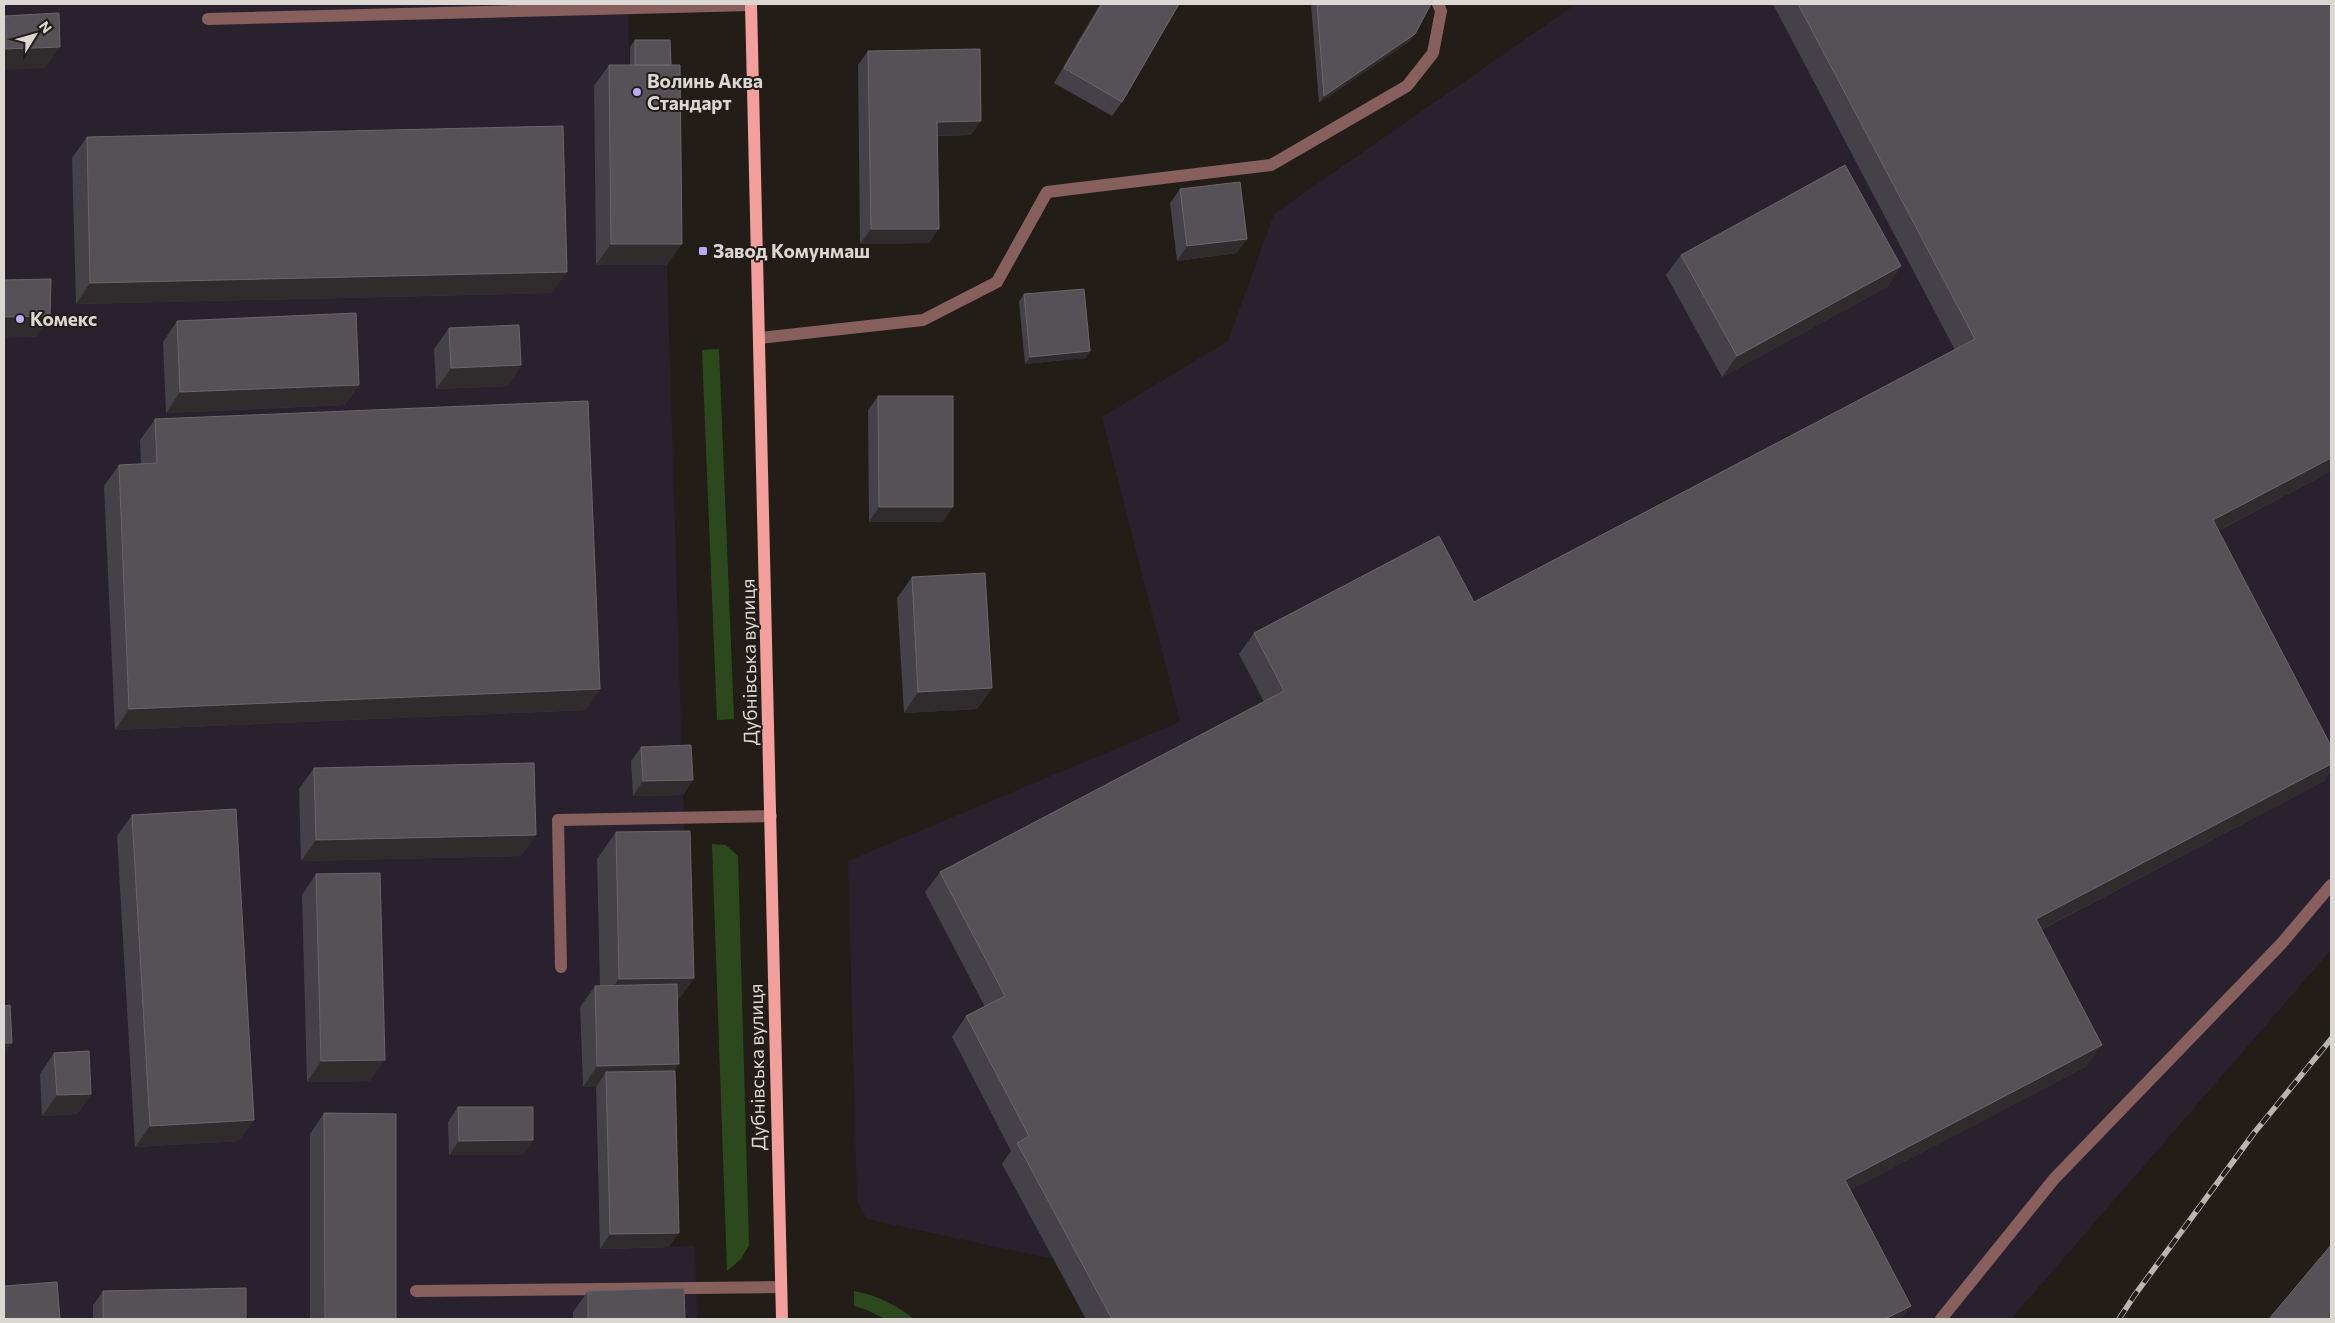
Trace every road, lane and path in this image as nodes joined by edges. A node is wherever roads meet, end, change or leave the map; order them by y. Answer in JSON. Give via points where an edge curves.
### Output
{"nodes":[{"id":1,"x":751,"y":4,"type":"edge"},
{"id":2,"x":1438,"y":4,"type":"edge"},
{"id":3,"x":208,"y":19,"type":"dead end"},
{"id":4,"x":760,"y":338,"type":"junction"},
{"id":5,"x":771,"y":816,"type":"junction"},
{"id":6,"x":2331,"y":885,"type":"edge"},
{"id":7,"x":561,"y":967,"type":"dead end"},
{"id":8,"x":781,"y":1287,"type":"junction"},
{"id":9,"x":416,"y":1291,"type":"dead end"},
{"id":10,"x":782,"y":1319,"type":"edge"},
{"id":11,"x":1941,"y":1319,"type":"edge"}],
"edges":[{"from":1,"to":3,"type":"lane"},
{"from":1,"to":4,"type":"main road","name":"Дубнівська вулиця"},
{"from":2,"to":4,"type":"lane","via":[[1440,10],[1433,54],[1407,86],[1271,165],[1046,192],[997,282],[932,316],[924,320]]},
{"from":4,"to":5,"type":"main road","name":"Дубнівська вулиця"},
{"from":5,"to":7,"type":"lane","via":[[558,820]]},
{"from":5,"to":8,"type":"main road","name":"Дубнівська вулиця"},
{"from":6,"to":11,"type":"lane","via":[[2282,944],[2054,1179]]},
{"from":8,"to":9,"type":"lane"},
{"from":8,"to":10,"type":"main road","name":"Дубнівська вулиця"}]}
